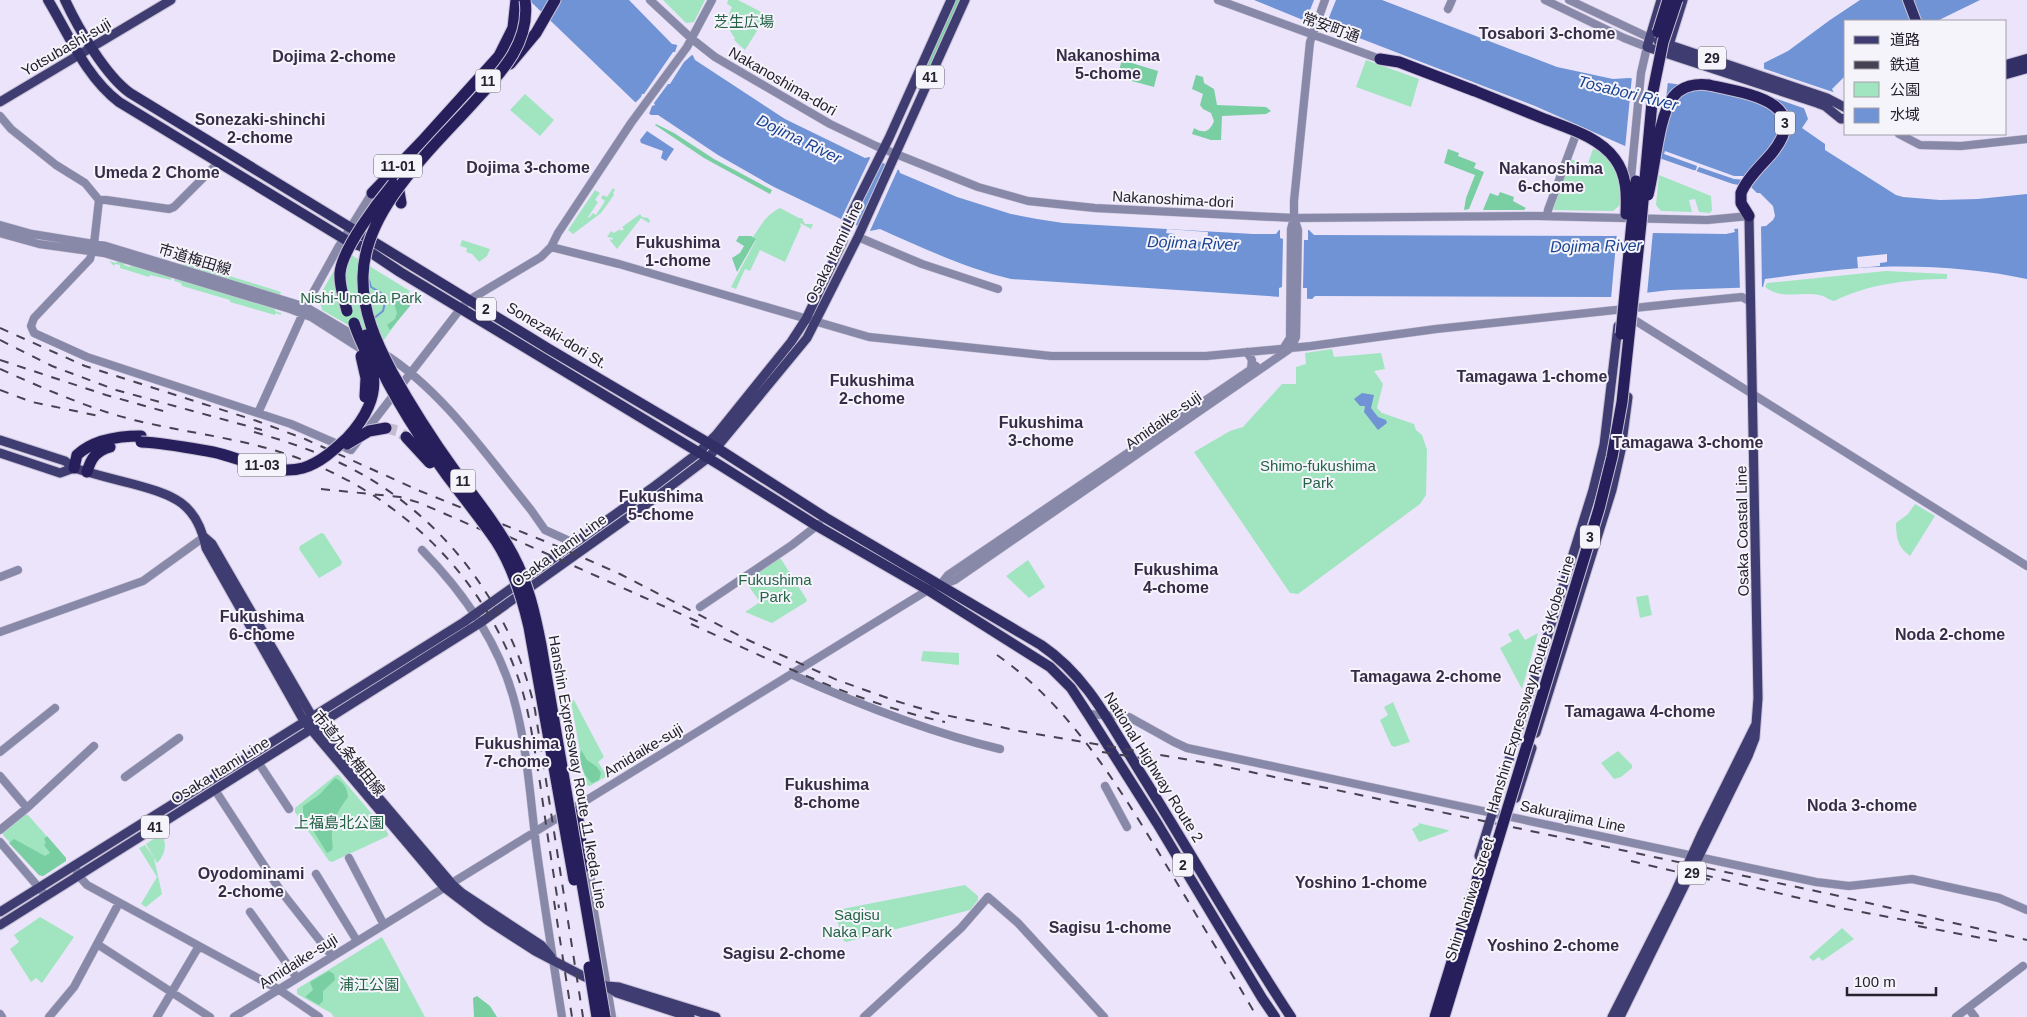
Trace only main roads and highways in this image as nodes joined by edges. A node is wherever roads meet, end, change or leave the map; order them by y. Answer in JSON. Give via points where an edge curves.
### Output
{"nodes":[{"id":1,"x":48,"y":0,"type":"edge"},
{"id":2,"x":65,"y":0,"type":"edge"},
{"id":3,"x":171,"y":0,"type":"edge"},
{"id":4,"x":516,"y":0,"type":"edge"},
{"id":5,"x":523,"y":0,"type":"edge"},
{"id":6,"x":555,"y":0,"type":"edge"},
{"id":7,"x":951,"y":0,"type":"edge"},
{"id":8,"x":965,"y":0,"type":"edge"},
{"id":9,"x":1661,"y":0,"type":"edge"},
{"id":10,"x":1668,"y":0,"type":"edge"},
{"id":11,"x":1677,"y":0,"type":"edge"},
{"id":12,"x":1683,"y":0,"type":"edge"},
{"id":13,"x":1908,"y":0,"type":"edge"},
{"id":14,"x":1916,"y":20,"type":"edge"},
{"id":15,"x":92,"y":46,"type":"junction"},
{"id":16,"x":1666,"y":46,"type":"junction"},
{"id":17,"x":79,"y":53,"type":"junction"},
{"id":18,"x":1380,"y":59,"type":"road end"},
{"id":19,"x":2027,"y":59,"type":"edge"},
{"id":20,"x":2007,"y":65,"type":"edge"},
{"id":21,"x":2027,"y":68,"type":"edge"},
{"id":22,"x":2007,"y":74,"type":"edge"},
{"id":23,"x":1753,"y":77,"type":"junction"},
{"id":24,"x":483,"y":92,"type":"junction"},
{"id":25,"x":0,"y":102,"type":"edge"},
{"id":26,"x":1844,"y":107,"type":"edge"},
{"id":27,"x":1841,"y":117,"type":"edge"},
{"id":28,"x":427,"y":146,"type":"junction"},
{"id":29,"x":406,"y":159,"type":"junction"},
{"id":30,"x":387,"y":163,"type":"dead end"},
{"id":31,"x":372,"y":193,"type":"road end"},
{"id":32,"x":401,"y":203,"type":"dead end"},
{"id":33,"x":1749,"y":219,"type":"joint"},
{"id":34,"x":1643,"y":224,"type":"junction"},
{"id":35,"x":1623,"y":296,"type":"junction"},
{"id":36,"x":1637,"y":303,"type":"road end"},
{"id":37,"x":1620,"y":309,"type":"road end"},
{"id":38,"x":349,"y":310,"type":"dead end"},
{"id":39,"x":811,"y":321,"type":"junction"},
{"id":40,"x":386,"y":428,"type":"tunnel mouth"},
{"id":41,"x":406,"y":437,"type":"tunnel mouth"},
{"id":42,"x":141,"y":439,"type":"junction"},
{"id":43,"x":0,"y":440,"type":"edge"},
{"id":44,"x":708,"y":443,"type":"junction"},
{"id":45,"x":717,"y":448,"type":"junction"},
{"id":46,"x":0,"y":453,"type":"edge"},
{"id":47,"x":698,"y":453,"type":"junction"},
{"id":48,"x":708,"y":458,"type":"junction"},
{"id":49,"x":74,"y":468,"type":"junction"},
{"id":50,"x":303,"y":468,"type":"junction"},
{"id":51,"x":87,"y":472,"type":"junction"},
{"id":52,"x":481,"y":521,"type":"junction"},
{"id":53,"x":939,"y":585,"type":"joint"},
{"id":54,"x":928,"y":590,"type":"joint"},
{"id":55,"x":541,"y":608,"type":"dead end"},
{"id":56,"x":308,"y":718,"type":"junction"},
{"id":57,"x":314,"y":727,"type":"junction"},
{"id":58,"x":1696,"y":856,"type":"junction"},
{"id":59,"x":586,"y":902,"type":"junction"},
{"id":60,"x":0,"y":912,"type":"edge"},
{"id":61,"x":0,"y":925,"type":"edge"},
{"id":62,"x":590,"y":980,"type":"junction"},
{"id":63,"x":606,"y":986,"type":"junction"},
{"id":64,"x":596,"y":1017,"type":"edge"},
{"id":65,"x":605,"y":1017,"type":"edge"},
{"id":66,"x":690,"y":1017,"type":"edge"},
{"id":67,"x":716,"y":1017,"type":"edge"},
{"id":68,"x":1276,"y":1017,"type":"edge"},
{"id":69,"x":1291,"y":1017,"type":"edge"},
{"id":70,"x":1431,"y":1017,"type":"edge"},
{"id":71,"x":1436,"y":1017,"type":"edge"},
{"id":72,"x":1445,"y":1017,"type":"edge"},
{"id":73,"x":1612,"y":1017,"type":"edge"},
{"id":74,"x":1620,"y":1017,"type":"edge"}],
"edges":[{"from":1,"to":17,"type":"highway","number":"2"},
{"from":2,"to":15,"type":"highway","name":"Sonezaki-dori St.","number":"2"},
{"from":3,"to":15,"type":"main road","name":"Yotsubashi-suji"},
{"from":4,"to":28,"type":"highway","number":"11-01","via":[[513,28],[499,56]]},
{"from":5,"to":24,"type":"highway","name":"Hanshin Expressway Route 11 Ikeda Line","number":"11","bridge":true,"via":[[525,22],[517,47]]},
{"from":5,"to":28,"type":"highway","name":"Hanshin Expressway Route 11 Ikeda Line","number":"11","bridge":true,"via":[[520,30],[509,54],[492,77]]},
{"from":6,"to":24,"type":"highway","bridge":true,"via":[[529,43]]},
{"from":7,"to":39,"type":"main road","name":"Osaka Itami Line","number":"41","via":[[884,149],[847,222],[843,241]]},
{"from":8,"to":39,"type":"main road","name":"Osaka Itami Line","number":"41","via":[[860,233]]},
{"from":9,"to":16,"type":"main road","name":"Shin Naniwa Street","via":[[1648,43]]},
{"from":10,"to":35,"type":"highway","name":"Hanshin Expressway Route 3 Kobe Line","number":"3","bridge":true,"via":[[1645,90]]},
{"from":11,"to":16,"type":"highway","name":"Hanshin Expressway Route 3 Kobe Line","number":"3","bridge":true},
{"from":12,"to":16,"type":"main road","name":"Shin Naniwa Street"},
{"from":13,"to":14,"type":"highway"},
{"from":15,"to":17,"type":"main road","name":"Yotsubashi-suji"},
{"from":15,"to":44,"type":"highway","name":"Sonezaki-dori St.","number":"2","via":[[110,75],[130,93]]},
{"from":16,"to":23,"type":"main road","number":"29"},
{"from":16,"to":34,"type":"highway","name":"Hanshin Expressway Route 3 Kobe Line","number":"3","bridge":true,"via":[[1653,91]]},
{"from":17,"to":25,"type":"main road","name":"Yotsubashi-suji"},
{"from":17,"to":47,"type":"highway","name":"Sonezaki-dori St.","number":"2","via":[[98,82],[130,109]]},
{"from":18,"to":35,"type":"highway","number":"3","bridge":true,"via":[[1399,62],[1475,91],[1603,146],[1624,176],[1627,196]]},
{"from":19,"to":20,"type":"highway"},
{"from":21,"to":22,"type":"highway"},
{"from":23,"to":26,"type":"main road","number":"29","via":[[1827,98]]},
{"from":23,"to":27,"type":"main road","number":"29","via":[[1817,103]]},
{"from":24,"to":28,"type":"highway","name":"Hanshin Expressway Route 11 Ikeda Line","number":"11","bridge":true},
{"from":28,"to":29,"type":"highway","number":"11-01"},
{"from":28,"to":38,"type":"highway","bridge":true,"via":[[382,204],[351,254],[344,277]]},
{"from":28,"to":52,"type":"highway","name":"Hanshin Expressway Route 11 Ikeda Line","number":"11","bridge":true,"via":[[387,198],[368,230],[358,263],[356,295],[368,339],[399,402],[431,453]]},
{"from":28,"to":59,"type":"highway","name":"Hanshin Expressway Route 11 Ikeda Line","number":"11","bridge":true,"via":[[372,232],[364,265],[365,305],[378,343],[410,404],[503,538],[527,587],[537,624]]},
{"from":29,"to":30,"type":"highway","number":"11-01"},
{"from":29,"to":31,"type":"highway","number":"11-01"},
{"from":29,"to":32,"type":"highway","number":"11-01","via":[[397,180]]},
{"from":33,"to":34,"type":"highway","number":"3","bridge":true,"via":[[1740,200],[1743,188],[1781,141],[1785,118],[1775,105],[1761,98],[1704,85],[1683,89],[1674,96],[1666,112]]},
{"from":33,"to":58,"type":"main road","name":"Osaka Coastal Line","number":"29","via":[[1758,698],[1755,738]]},
{"from":34,"to":72,"type":"highway","name":"Hanshin Expressway Route 3 Kobe Line","number":"3","bridge":true,"via":[[1622,402],[1606,483]]},
{"from":35,"to":71,"type":"highway","name":"Hanshin Expressway Route 3 Kobe Line","number":"3","bridge":true,"via":[[1614,400],[1599,481]]},
{"from":36,"to":72,"type":"main road","name":"Shin Naniwa Street","via":[[1621,450],[1612,490],[1523,780]]},
{"from":37,"to":70,"type":"main road","name":"Shin Naniwa Street","via":[[1604,445],[1593,490]]},
{"from":39,"to":44,"type":"main road","name":"Osaka Itami Line","number":"41"},
{"from":39,"to":45,"type":"main road","name":"Osaka Itami Line","number":"41","via":[[807,338]]},
{"from":40,"to":50,"type":"highway","bridge":true,"via":[[369,431],[323,462]]},
{"from":41,"to":52,"type":"highway","number":"11","bridge":true},
{"from":42,"to":49,"type":"highway","number":"11-03","via":[[122,437],[90,446],[77,455]]},
{"from":42,"to":50,"type":"highway","number":"11-03","bridge":true,"via":[[277,469]]},
{"from":42,"to":50,"type":"highway","number":"11-03","bridge":true,"via":[[218,449],[277,463],[294,463],[316,456],[344,432],[360,412],[365,398],[364,371],[353,324],[373,372],[371,402],[361,421],[342,443]]},
{"from":42,"to":51,"type":"highway","number":"11-03","via":[[101,450],[93,456]]},
{"from":43,"to":49,"type":"main road","name":"市道九条梅田線","via":[[65,461]]},
{"from":44,"to":45,"type":"highway","name":"Sonezaki-dori St.","number":"2"},
{"from":44,"to":47,"type":"main road","name":"Osaka Itami Line","number":"41"},
{"from":45,"to":48,"type":"main road","name":"Osaka Itami Line","number":"41"},
{"from":45,"to":53,"type":"highway","name":"Sonezaki-dori St.","number":"2"},
{"from":46,"to":49,"type":"main road","name":"市道九条梅田線","via":[[60,473]]},
{"from":47,"to":48,"type":"highway","name":"Sonezaki-dori St.","number":"2"},
{"from":47,"to":56,"type":"main road","name":"Osaka Itami Line","number":"41","via":[[474,614]]},
{"from":48,"to":54,"type":"highway","name":"Sonezaki-dori St.","number":"2"},
{"from":48,"to":57,"type":"main road","name":"Osaka Itami Line","number":"41","via":[[480,623]]},
{"from":49,"to":51,"type":"main road","name":"市道九条梅田線"},
{"from":51,"to":56,"type":"main road","name":"市道九条梅田線","via":[[157,490],[183,504],[212,544]]},
{"from":52,"to":64,"type":"highway","name":"Hanshin Expressway Route 11 Ikeda Line","number":"11","bridge":true,"via":[[513,573],[527,618]]},
{"from":53,"to":69,"type":"highway","name":"National Highway Route 2","number":"2","via":[[1041,645],[1060,658],[1080,679]]},
{"from":54,"to":68,"type":"highway","name":"National Highway Route 2","number":"2","via":[[1050,667],[1071,688]]},
{"from":55,"to":59,"type":"highway","number":"11","bridge":true,"via":[[580,830]]},
{"from":56,"to":57,"type":"main road","name":"市道九条梅田線"},
{"from":56,"to":60,"type":"main road","name":"Osaka Itami Line","number":"41"},
{"from":57,"to":61,"type":"main road","name":"Osaka Itami Line","number":"41"},
{"from":57,"to":62,"type":"main road","name":"市道九条梅田線","via":[[448,886],[487,920],[535,951]]},
{"from":58,"to":73,"type":"main road","name":"Osaka Coastal Line"},
{"from":58,"to":74,"type":"main road","name":"Osaka Coastal Line","number":"29"},
{"from":59,"to":65,"type":"highway","name":"Hanshin Expressway Route 11 Ikeda Line","number":"11","bridge":true},
{"from":62,"to":63,"type":"main road","name":"市道九条梅田線"},
{"from":62,"to":64,"type":"highway","number":"11"},
{"from":63,"to":66,"type":"main road","name":"市道九条梅田線","via":[[617,993]]},
{"from":63,"to":67,"type":"main road","name":"市道九条梅田線","via":[[619,987]]}]}
